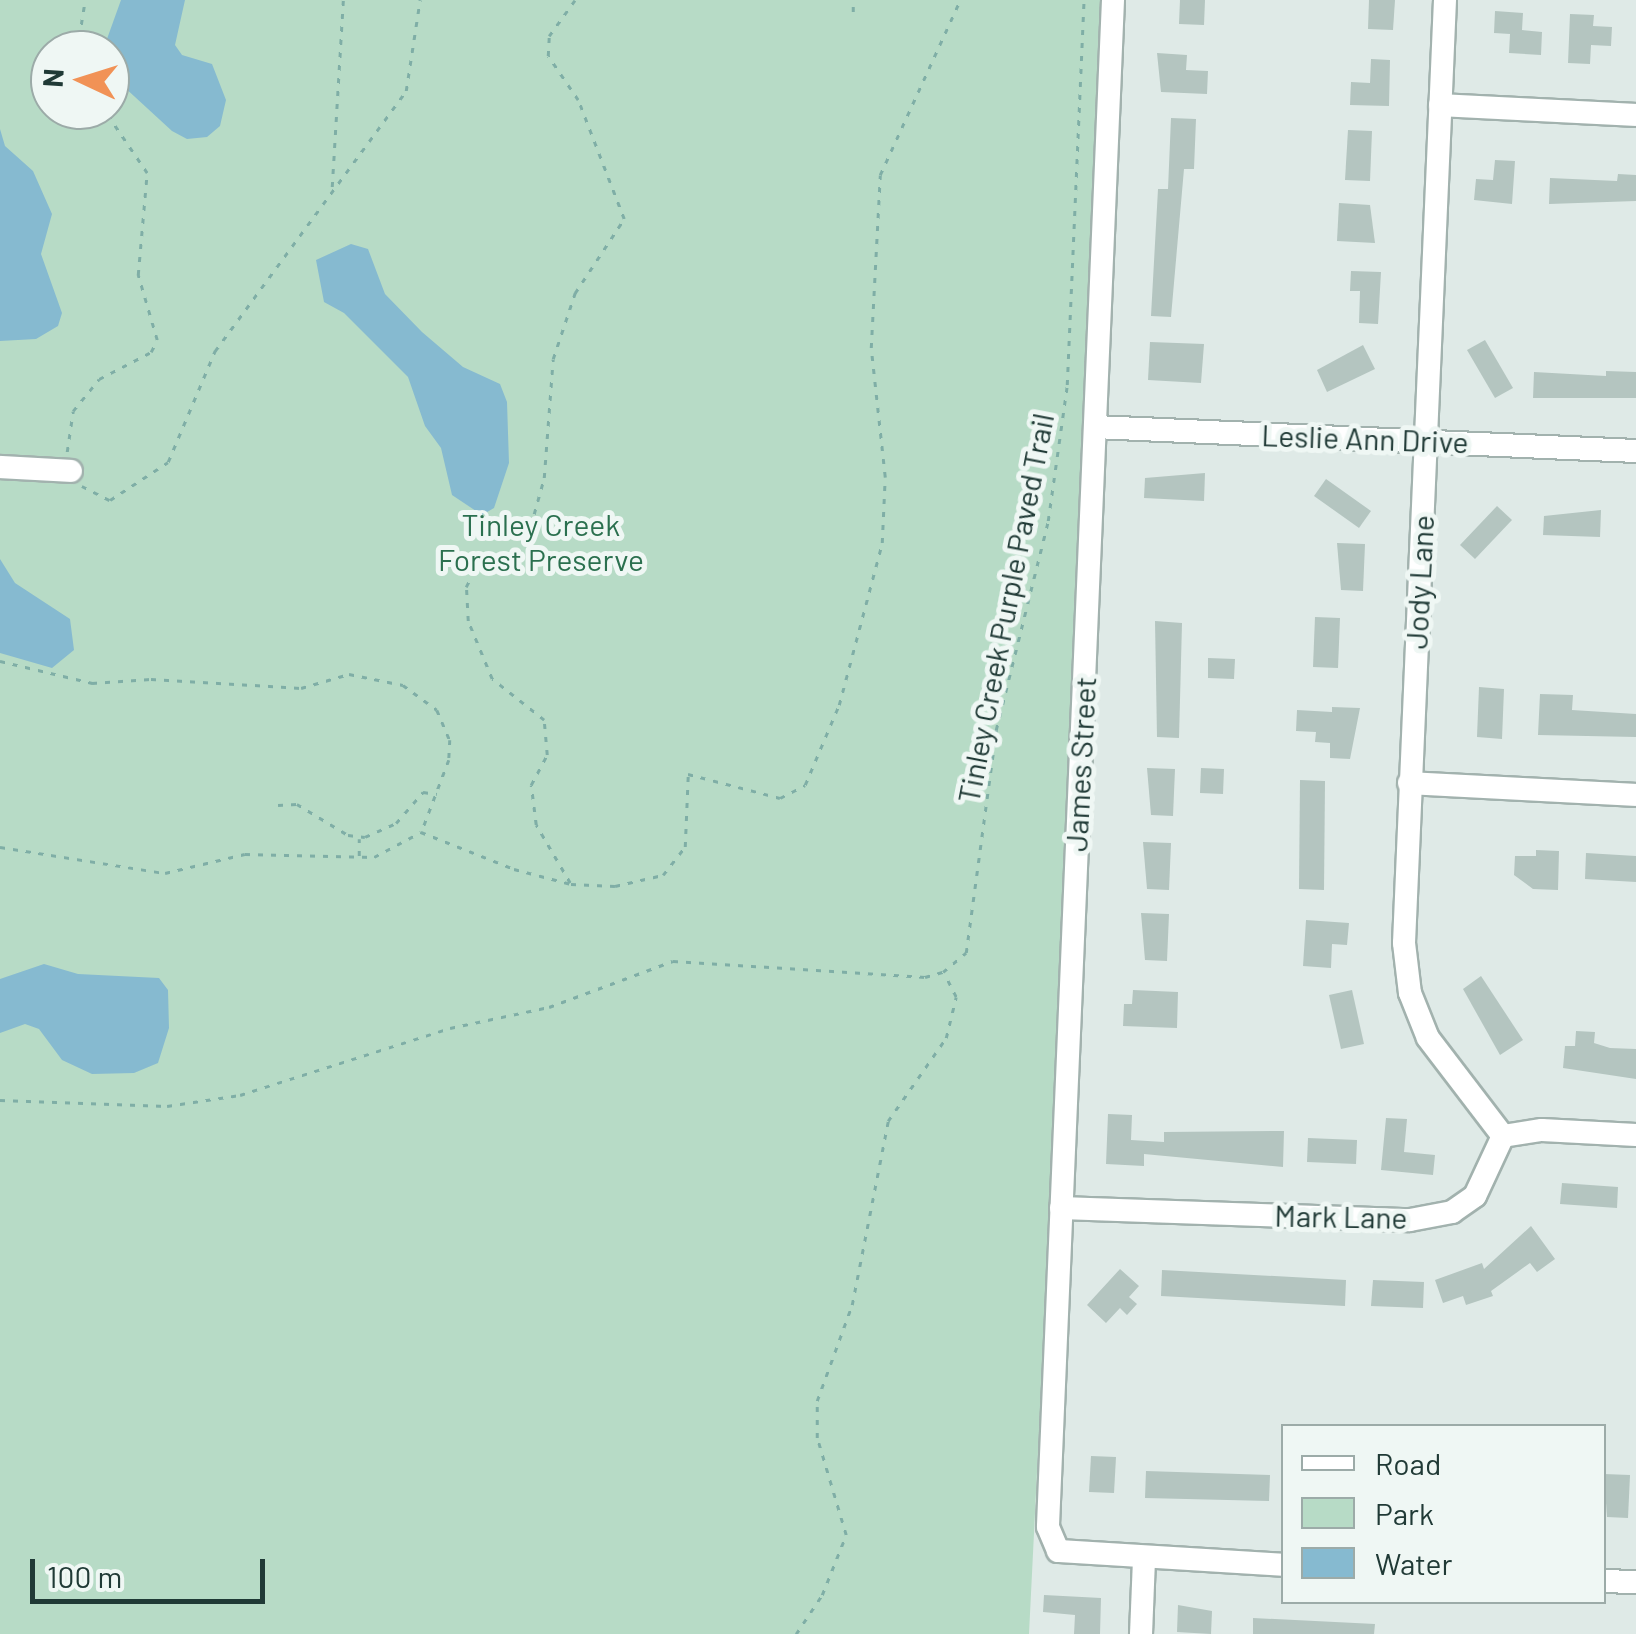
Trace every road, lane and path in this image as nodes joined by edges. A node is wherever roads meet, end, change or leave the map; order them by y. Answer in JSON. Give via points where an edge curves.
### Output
{"nodes":[{"id":1,"x":85,"y":0,"type":"edge"},
{"id":2,"x":343,"y":0,"type":"edge"},
{"id":3,"x":420,"y":0,"type":"edge"},
{"id":4,"x":575,"y":0,"type":"edge"},
{"id":5,"x":853,"y":0,"type":"edge"},
{"id":6,"x":960,"y":0,"type":"edge"},
{"id":7,"x":1084,"y":0,"type":"edge"},
{"id":8,"x":1114,"y":0,"type":"edge"},
{"id":9,"x":1445,"y":0,"type":"edge"},
{"id":10,"x":853,"y":12,"type":"dead end"},
{"id":11,"x":81,"y":30,"type":"edge"},
{"id":12,"x":1440,"y":105,"type":"junction"},
{"id":13,"x":1636,"y":114,"type":"edge"},
{"id":14,"x":118,"y":130,"type":"edge"},
{"id":15,"x":332,"y":187,"type":"junction"},
{"id":16,"x":1095,"y":427,"type":"junction"},
{"id":17,"x":1425,"y":440,"type":"junction"},
{"id":18,"x":1636,"y":451,"type":"edge"},
{"id":19,"x":0,"y":468,"type":"edge"},
{"id":20,"x":71,"y":471,"type":"junction"},
{"id":21,"x":0,"y":660,"type":"edge"},
{"id":22,"x":1409,"y":782,"type":"junction"},
{"id":23,"x":437,"y":794,"type":"junction"},
{"id":24,"x":1636,"y":796,"type":"edge"},
{"id":25,"x":278,"y":805,"type":"dead end"},
{"id":26,"x":421,"y":832,"type":"junction"},
{"id":27,"x":360,"y":837,"type":"junction"},
{"id":28,"x":0,"y":846,"type":"edge"},
{"id":29,"x":359,"y":856,"type":"junction"},
{"id":30,"x":571,"y":884,"type":"junction"},
{"id":31,"x":943,"y":972,"type":"junction"},
{"id":32,"x":0,"y":1100,"type":"edge"},
{"id":33,"x":1636,"y":1134,"type":"edge"},
{"id":34,"x":1502,"y":1136,"type":"junction"},
{"id":35,"x":1061,"y":1208,"type":"junction"},
{"id":36,"x":1144,"y":1558,"type":"junction"},
{"id":37,"x":1281,"y":1564,"type":"edge"},
{"id":38,"x":1606,"y":1581,"type":"edge"},
{"id":39,"x":1636,"y":1582,"type":"edge"},
{"id":40,"x":796,"y":1634,"type":"edge"},
{"id":41,"x":1141,"y":1634,"type":"edge"}],
"edges":[{"from":1,"to":11,"type":"path"},
{"from":2,"to":15,"type":"path"},
{"from":3,"to":15,"type":"path","via":[[406,91]]},
{"from":4,"to":30,"type":"path","via":[[549,36],[548,56],[578,100],[624,219],[576,293],[554,358],[544,478],[527,539],[514,552],[478,563],[466,587],[468,621],[498,691],[544,720],[547,755],[531,785],[536,825]]},
{"from":5,"to":10,"type":"path"},
{"from":6,"to":30,"type":"path","via":[[880,176],[871,348],[885,477],[882,543],[830,728],[805,785],[780,798],[688,774],[684,848],[662,876],[615,886]]},
{"from":7,"to":31,"type":"path","name":"Tinley Creek Purple Paved Trail","via":[[1067,385],[1048,521],[996,730],[974,925],[966,953]]},
{"from":8,"to":16,"type":"street","name":"James Street"},
{"from":9,"to":12,"type":"street","name":"Jody Lane"},
{"from":12,"to":13,"type":"street"},
{"from":12,"to":17,"type":"street","name":"Jody Lane"},
{"from":14,"to":20,"type":"path","via":[[147,173],[138,276],[157,340],[151,352],[99,379],[73,411],[66,441]]},
{"from":15,"to":20,"type":"path","via":[[215,351],[168,462],[110,500],[84,490]]},
{"from":16,"to":17,"type":"street","name":"Leslie Ann Drive"},
{"from":16,"to":35,"type":"street","name":"James Street"},
{"from":17,"to":18,"type":"street","name":"Leslie Ann Drive"},
{"from":17,"to":22,"type":"street","name":"Jody Lane"},
{"from":19,"to":20,"type":"street"},
{"from":21,"to":23,"type":"path","via":[[92,684],[152,679],[301,688],[349,674],[390,680],[424,698],[444,719],[451,751]]},
{"from":22,"to":24,"type":"street"},
{"from":22,"to":34,"type":"street","name":"Jody Lane","via":[[1404,943],[1410,993],[1428,1038]]},
{"from":23,"to":26,"type":"path"},
{"from":23,"to":27,"type":"path","via":[[423,792],[389,828]]},
{"from":25,"to":27,"type":"path","via":[[297,804]]},
{"from":26,"to":29,"type":"path","via":[[388,854]]},
{"from":26,"to":30,"type":"path"},
{"from":27,"to":29,"type":"path"},
{"from":28,"to":29,"type":"path","via":[[165,873],[245,854]]},
{"from":31,"to":32,"type":"path","via":[[925,977],[673,961],[549,1006],[450,1028],[240,1095],[167,1106]]},
{"from":31,"to":40,"type":"path","via":[[956,997],[946,1038],[888,1120],[852,1306],[817,1401],[817,1438],[846,1535],[822,1595]]},
{"from":33,"to":34,"type":"street","via":[[1542,1130]]},
{"from":34,"to":35,"type":"street","name":"Mark Lane","via":[[1475,1196],[1452,1212],[1410,1220]]},
{"from":35,"to":36,"type":"street","name":"James Street","via":[[1048,1527],[1058,1551]]},
{"from":36,"to":37,"type":"street"},
{"from":36,"to":41,"type":"street"},
{"from":38,"to":39,"type":"street"}]}
